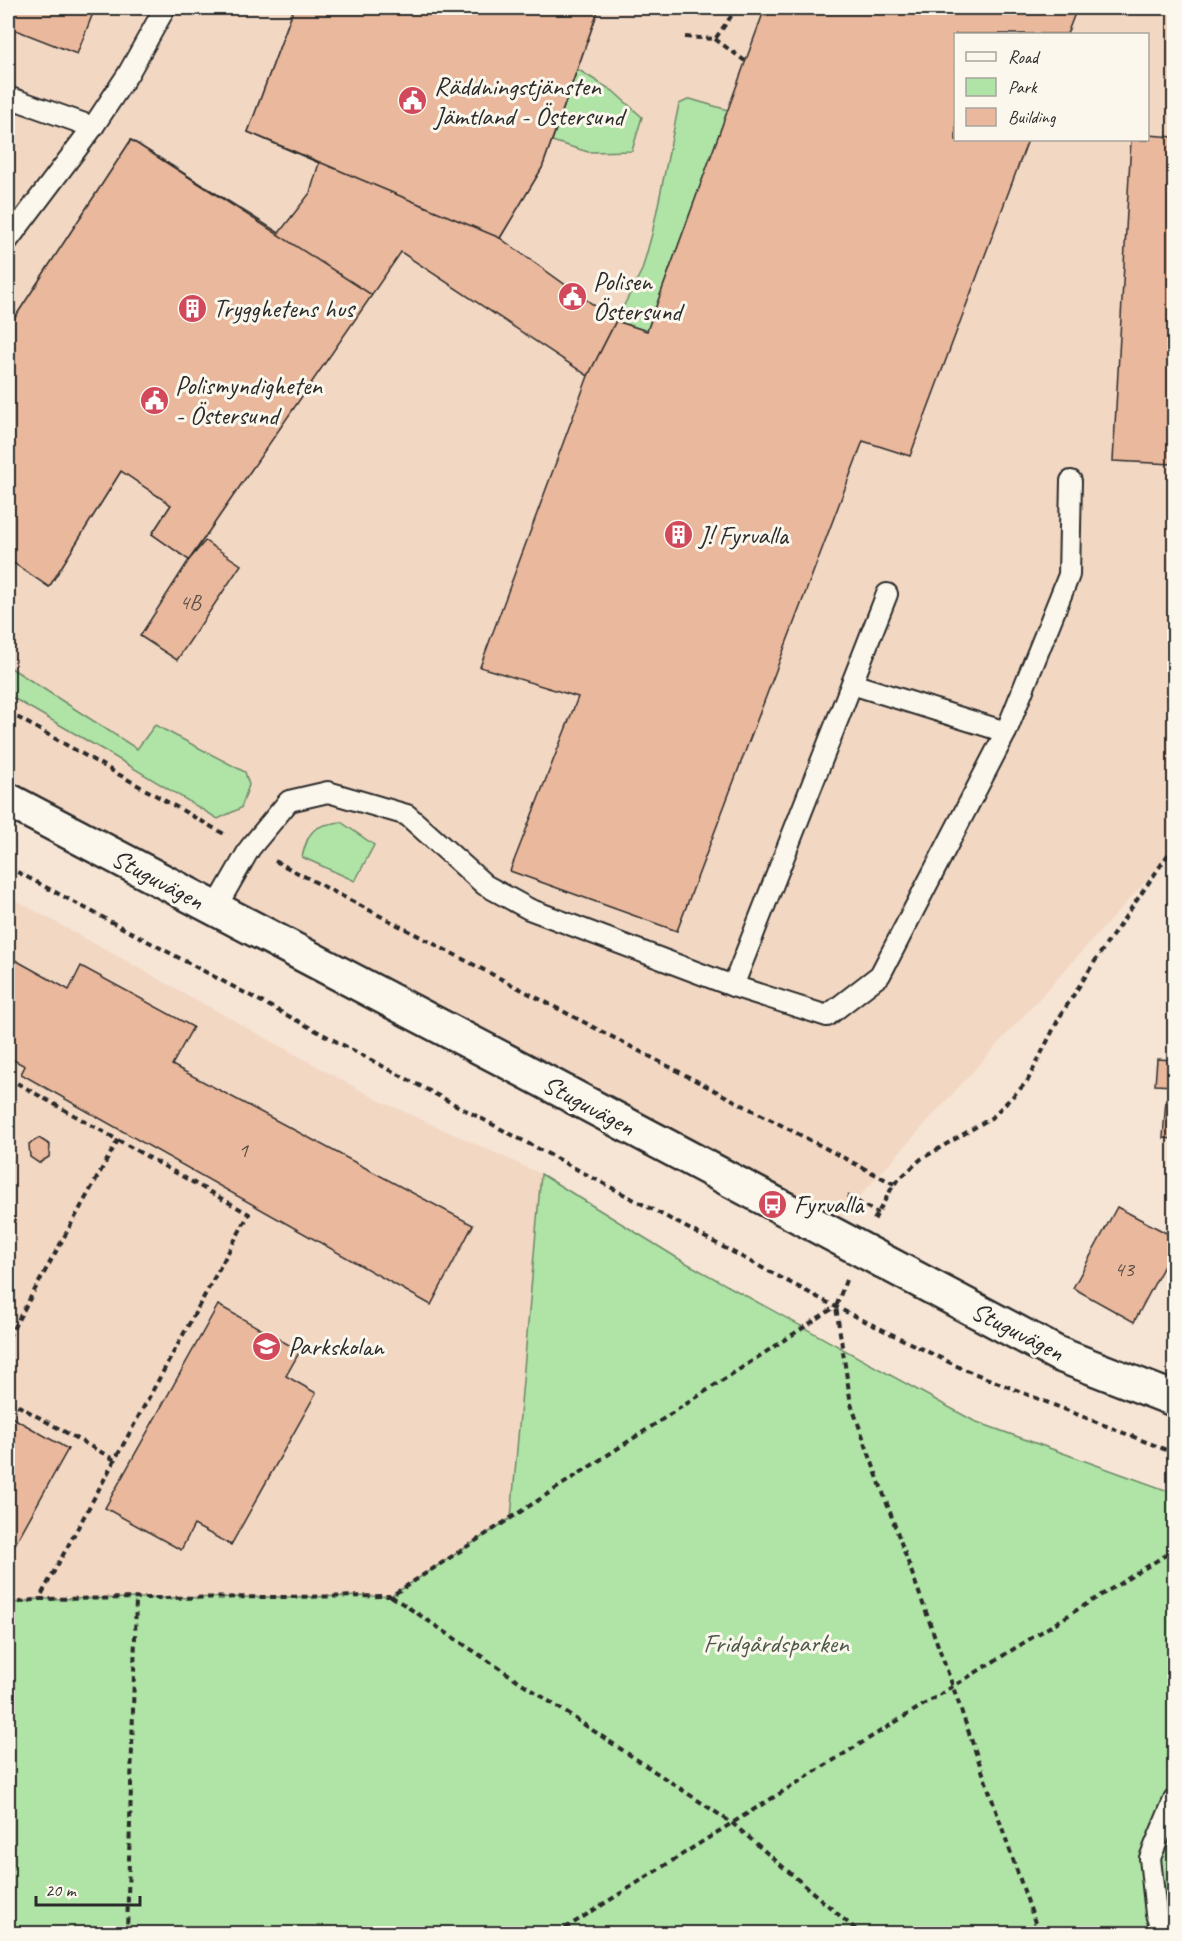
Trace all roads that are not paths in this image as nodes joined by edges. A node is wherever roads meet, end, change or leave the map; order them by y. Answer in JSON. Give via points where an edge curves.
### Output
{"nodes":[{"id":1,"x":165,"y":8,"type":"edge"},
{"id":2,"x":8,"y":97,"type":"edge"},
{"id":3,"x":93,"y":127,"type":"junction"},
{"id":4,"x":8,"y":240,"type":"edge"},
{"id":5,"x":1071,"y":481,"type":"dead end"},
{"id":6,"x":887,"y":594,"type":"dead end"},
{"id":7,"x":852,"y":684,"type":"junction"},
{"id":8,"x":1006,"y":732,"type":"junction"},
{"id":9,"x":8,"y":800,"type":"edge"},
{"id":10,"x":215,"y":909,"type":"junction"},
{"id":11,"x":733,"y":986,"type":"junction"},
{"id":12,"x":1174,"y":1399,"type":"edge"},
{"id":13,"x":1174,"y":1800,"type":"edge"},
{"id":14,"x":1163,"y":1934,"type":"edge"}],
"edges":[{"from":1,"to":3,"type":"lane"},
{"from":2,"to":3,"type":"lane"},
{"from":3,"to":4,"type":"lane"},
{"from":5,"to":8,"type":"lane","via":[[1069,575]]},
{"from":6,"to":7,"type":"lane"},
{"from":7,"to":8,"type":"lane"},
{"from":7,"to":11,"type":"lane"},
{"from":8,"to":11,"type":"lane","via":[[880,975],[827,1016]]},
{"from":9,"to":10,"type":"main road","name":"Stuguvägen"},
{"from":10,"to":11,"type":"lane","via":[[250,848],[289,801],[328,792],[407,815],[485,885],[529,909]]},
{"from":10,"to":12,"type":"main road","name":"Stuguvägen","via":[[1058,1354]]},
{"from":13,"to":14,"type":"lane","via":[[1150,1858],[1156,1914]]}]}
